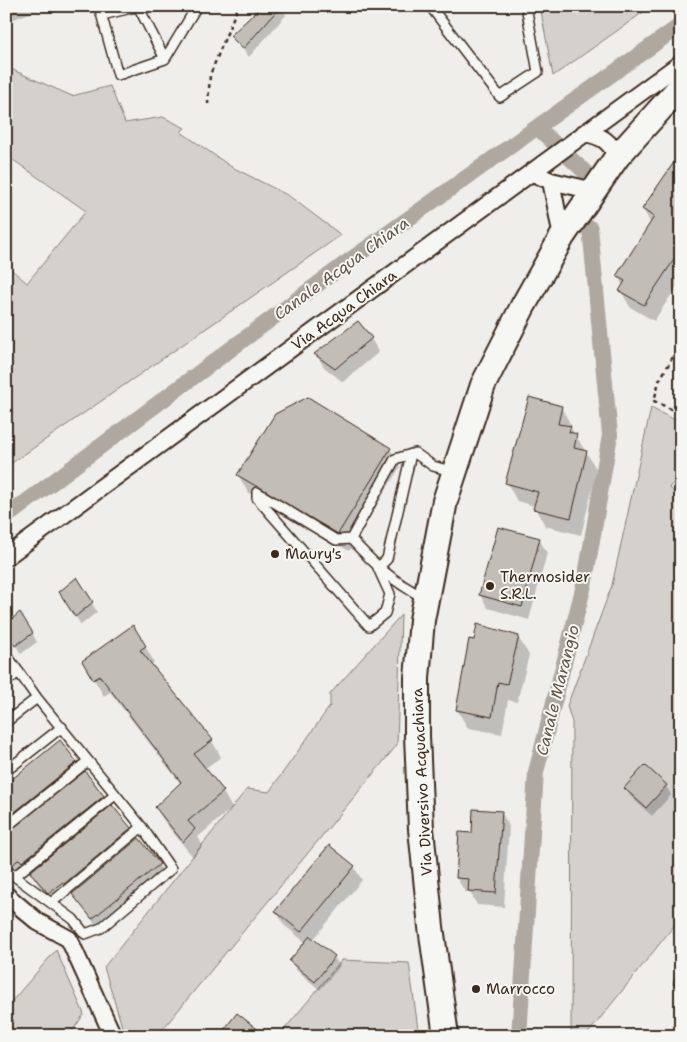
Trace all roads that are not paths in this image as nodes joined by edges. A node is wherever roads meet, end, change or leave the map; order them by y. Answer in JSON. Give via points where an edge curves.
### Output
{"nodes":[{"id":1,"x":197,"y":6,"type":"edge"},
{"id":2,"x":430,"y":6,"type":"edge"},
{"id":3,"x":526,"y":6,"type":"edge"},
{"id":4,"x":139,"y":7,"type":"edge"},
{"id":5,"x":100,"y":10,"type":"edge"},
{"id":6,"x":165,"y":59,"type":"junction"},
{"id":7,"x":681,"y":63,"type":"edge"},
{"id":8,"x":681,"y":86,"type":"edge"},
{"id":9,"x":584,"y":132,"type":"junction"},
{"id":10,"x":617,"y":158,"type":"junction"},
{"id":11,"x":533,"y":172,"type":"junction"},
{"id":12,"x":551,"y":181,"type":"junction"},
{"id":13,"x":586,"y":202,"type":"junction"},
{"id":14,"x":562,"y":237,"type":"junction"},
{"id":15,"x":411,"y":454,"type":"junction"},
{"id":16,"x":454,"y":472,"type":"junction"},
{"id":17,"x":351,"y":539,"type":"junction"},
{"id":18,"x":6,"y":557,"type":"edge"},
{"id":19,"x":378,"y":568,"type":"junction"},
{"id":20,"x":426,"y":599,"type":"junction"},
{"id":21,"x":6,"y":654,"type":"edge"},
{"id":22,"x":19,"y":672,"type":"junction"},
{"id":23,"x":6,"y":682,"type":"edge"},
{"id":24,"x":37,"y":698,"type":"junction"},
{"id":25,"x":6,"y":722,"type":"edge"},
{"id":26,"x":62,"y":727,"type":"junction"},
{"id":27,"x":88,"y":761,"type":"junction"},
{"id":28,"x":6,"y":771,"type":"edge"},
{"id":29,"x":115,"y":796,"type":"junction"},
{"id":30,"x":6,"y":827,"type":"edge"},
{"id":31,"x":142,"y":827,"type":"junction"},
{"id":32,"x":6,"y":870,"type":"edge"},
{"id":33,"x":15,"y":876,"type":"junction"},
{"id":34,"x":6,"y":894,"type":"edge"},
{"id":35,"x":51,"y":904,"type":"junction"},
{"id":36,"x":113,"y":1036,"type":"edge"},
{"id":37,"x":446,"y":1036,"type":"edge"}],
"edges":[{"from":1,"to":6,"type":"lane"},
{"from":2,"to":3,"type":"lane","via":[[500,98],[538,72]]},
{"from":4,"to":5,"type":"lane"},
{"from":4,"to":6,"type":"lane"},
{"from":5,"to":6,"type":"lane","via":[[118,75]]},
{"from":7,"to":9,"type":"street","name":"Via Acqua Chiara"},
{"from":8,"to":10,"type":"main road","name":"Via Diversivo Acquachiara"},
{"from":9,"to":10,"type":"street","via":[[600,135],[612,145]]},
{"from":9,"to":11,"type":"street","name":"Via Acqua Chiara"},
{"from":10,"to":13,"type":"main road","name":"Via Diversivo Acquachiara"},
{"from":11,"to":12,"type":"street"},
{"from":11,"to":18,"type":"street","name":"Via Acqua Chiara"},
{"from":12,"to":13,"type":"street"},
{"from":12,"to":14,"type":"street"},
{"from":13,"to":14,"type":"main road","name":"Via Diversivo Acquachiara"},
{"from":14,"to":16,"type":"main road","name":"Via Diversivo Acquachiara","via":[[483,385]]},
{"from":15,"to":16,"type":"lane","via":[[433,466]]},
{"from":15,"to":17,"type":"lane","via":[[394,459]]},
{"from":15,"to":19,"type":"lane","via":[[387,559]]},
{"from":16,"to":20,"type":"main road","name":"Via Diversivo Acquachiara","via":[[445,501]]},
{"from":17,"to":19,"type":"lane"},
{"from":17,"to":19,"type":"lane","via":[[336,540],[257,492],[257,498],[369,626],[385,613],[390,594]]},
{"from":19,"to":20,"type":"lane","via":[[403,588]]},
{"from":20,"to":37,"type":"main road","name":"Via Diversivo Acquachiara","via":[[418,678],[421,829]]},
{"from":21,"to":22,"type":"lane"},
{"from":22,"to":23,"type":"lane"},
{"from":22,"to":24,"type":"lane"},
{"from":24,"to":25,"type":"lane"},
{"from":24,"to":26,"type":"lane"},
{"from":26,"to":27,"type":"lane"},
{"from":26,"to":28,"type":"lane"},
{"from":27,"to":29,"type":"lane"},
{"from":27,"to":30,"type":"lane"},
{"from":29,"to":31,"type":"lane"},
{"from":29,"to":33,"type":"lane"},
{"from":31,"to":35,"type":"lane"},
{"from":31,"to":35,"type":"lane","via":[[171,869],[101,928],[85,934],[73,918]]},
{"from":32,"to":33,"type":"lane"},
{"from":33,"to":35,"type":"lane"},
{"from":34,"to":36,"type":"street","via":[[38,922],[69,938]]}]}
